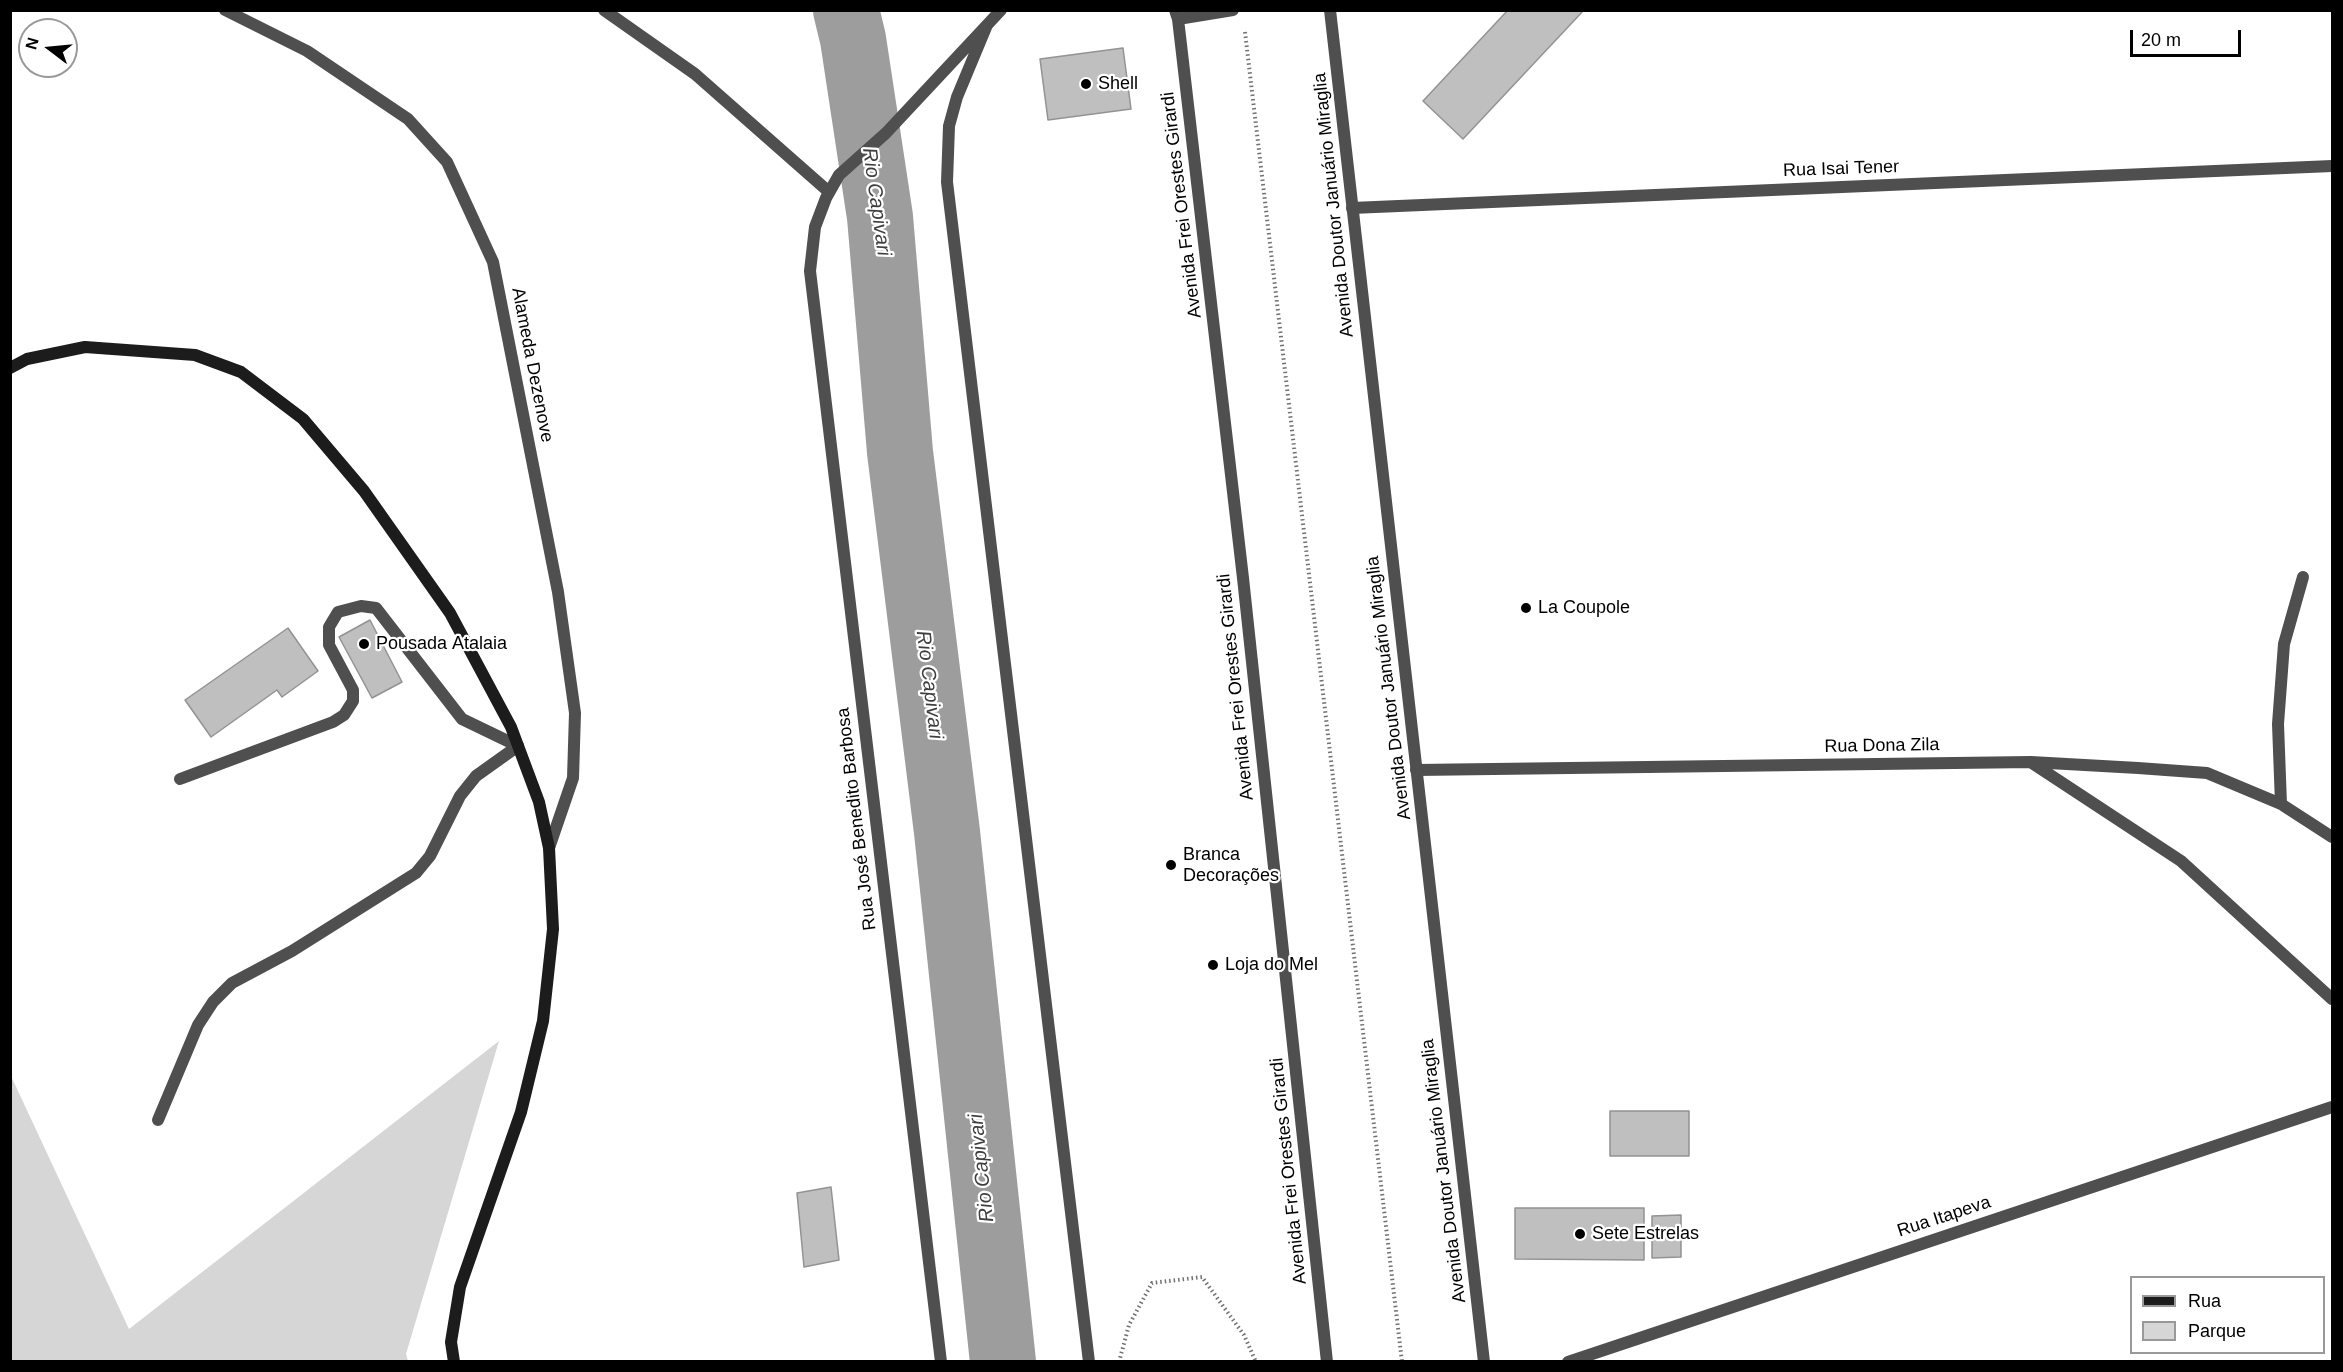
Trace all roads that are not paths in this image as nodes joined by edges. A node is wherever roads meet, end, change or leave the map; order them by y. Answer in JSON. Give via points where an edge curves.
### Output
{"nodes":[{"id":1,"x":225,"y":10,"type":"edge"},
{"id":2,"x":604,"y":10,"type":"edge"},
{"id":3,"x":1000,"y":10,"type":"edge"},
{"id":4,"x":1233,"y":10,"type":"edge"},
{"id":5,"x":1330,"y":10,"type":"edge"},
{"id":6,"x":1177,"y":15,"type":"edge"},
{"id":7,"x":987,"y":25,"type":"junction"},
{"id":8,"x":2332,"y":166,"type":"edge"},
{"id":9,"x":829,"y":192,"type":"junction"},
{"id":10,"x":1352,"y":208,"type":"junction"},
{"id":11,"x":10,"y":368,"type":"edge"},
{"id":12,"x":2303,"y":577,"type":"dead end"},
{"id":13,"x":518,"y":746,"type":"junction"},
{"id":14,"x":2031,"y":762,"type":"junction"},
{"id":15,"x":1416,"y":770,"type":"junction"},
{"id":16,"x":180,"y":780,"type":"dead end"},
{"id":17,"x":2281,"y":804,"type":"junction"},
{"id":18,"x":2332,"y":837,"type":"edge"},
{"id":19,"x":549,"y":848,"type":"junction"},
{"id":20,"x":2332,"y":999,"type":"edge"},
{"id":21,"x":2332,"y":1107,"type":"edge"},
{"id":22,"x":158,"y":1120,"type":"dead end"},
{"id":23,"x":454,"y":1362,"type":"edge"},
{"id":24,"x":941,"y":1362,"type":"edge"},
{"id":25,"x":1089,"y":1362,"type":"edge"},
{"id":26,"x":1327,"y":1362,"type":"edge"},
{"id":27,"x":1484,"y":1362,"type":"edge"},
{"id":28,"x":1568,"y":1362,"type":"edge"}],
"edges":[{"from":1,"to":19,"type":"street","name":"Alameda Dezenove","via":[[307,51],[408,119],[447,162],[493,262],[558,592],[575,713],[573,778]]},
{"from":2,"to":9,"type":"street","via":[[695,74]]},
{"from":3,"to":7,"type":"street"},
{"from":4,"to":6,"type":"street"},
{"from":5,"to":10,"type":"street","name":"Avenida Doutor Januário Miraglia"},
{"from":6,"to":26,"type":"street","name":"Avenida Frei Orestes Girardi","via":[[1243,578]]},
{"from":7,"to":9,"type":"street","name":"Rua José Benedito Barbosa","via":[[886,133],[838,175]]},
{"from":7,"to":25,"type":"street","via":[[949,126],[947,182]]},
{"from":8,"to":10,"type":"street","name":"Rua Isai Tener"},
{"from":9,"to":24,"type":"street","name":"Rua José Benedito Barbosa","via":[[815,227],[810,272]]},
{"from":10,"to":15,"type":"street","name":"Avenida Doutor Januário Miraglia"},
{"from":11,"to":13,"type":"main road","via":[[27,359],[85,347],[195,355],[241,372],[303,419],[364,491],[450,613]]},
{"from":12,"to":17,"type":"street","via":[[2284,644],[2278,724]]},
{"from":13,"to":16,"type":"street","via":[[462,719],[376,608],[361,606],[338,612],[329,627],[329,645],[352,690],[353,701],[344,715]]},
{"from":13,"to":19,"type":"main road","via":[[539,802]]},
{"from":13,"to":22,"type":"street","via":[[460,796],[430,856],[416,873],[292,951],[232,983],[213,1002],[198,1025]]},
{"from":14,"to":15,"type":"street","name":"Rua Dona Zila"},
{"from":14,"to":17,"type":"street","name":"Rua Dona Zila","via":[[2207,773]]},
{"from":14,"to":20,"type":"street","via":[[2181,861]]},
{"from":15,"to":27,"type":"street","name":"Avenida Doutor Januário Miraglia"},
{"from":17,"to":18,"type":"street","name":"Rua Dona Zila"},
{"from":19,"to":23,"type":"main road","via":[[553,929],[543,1022],[521,1112],[460,1287],[451,1342]]},
{"from":21,"to":28,"type":"street","name":"Rua Itapeva"}]}
